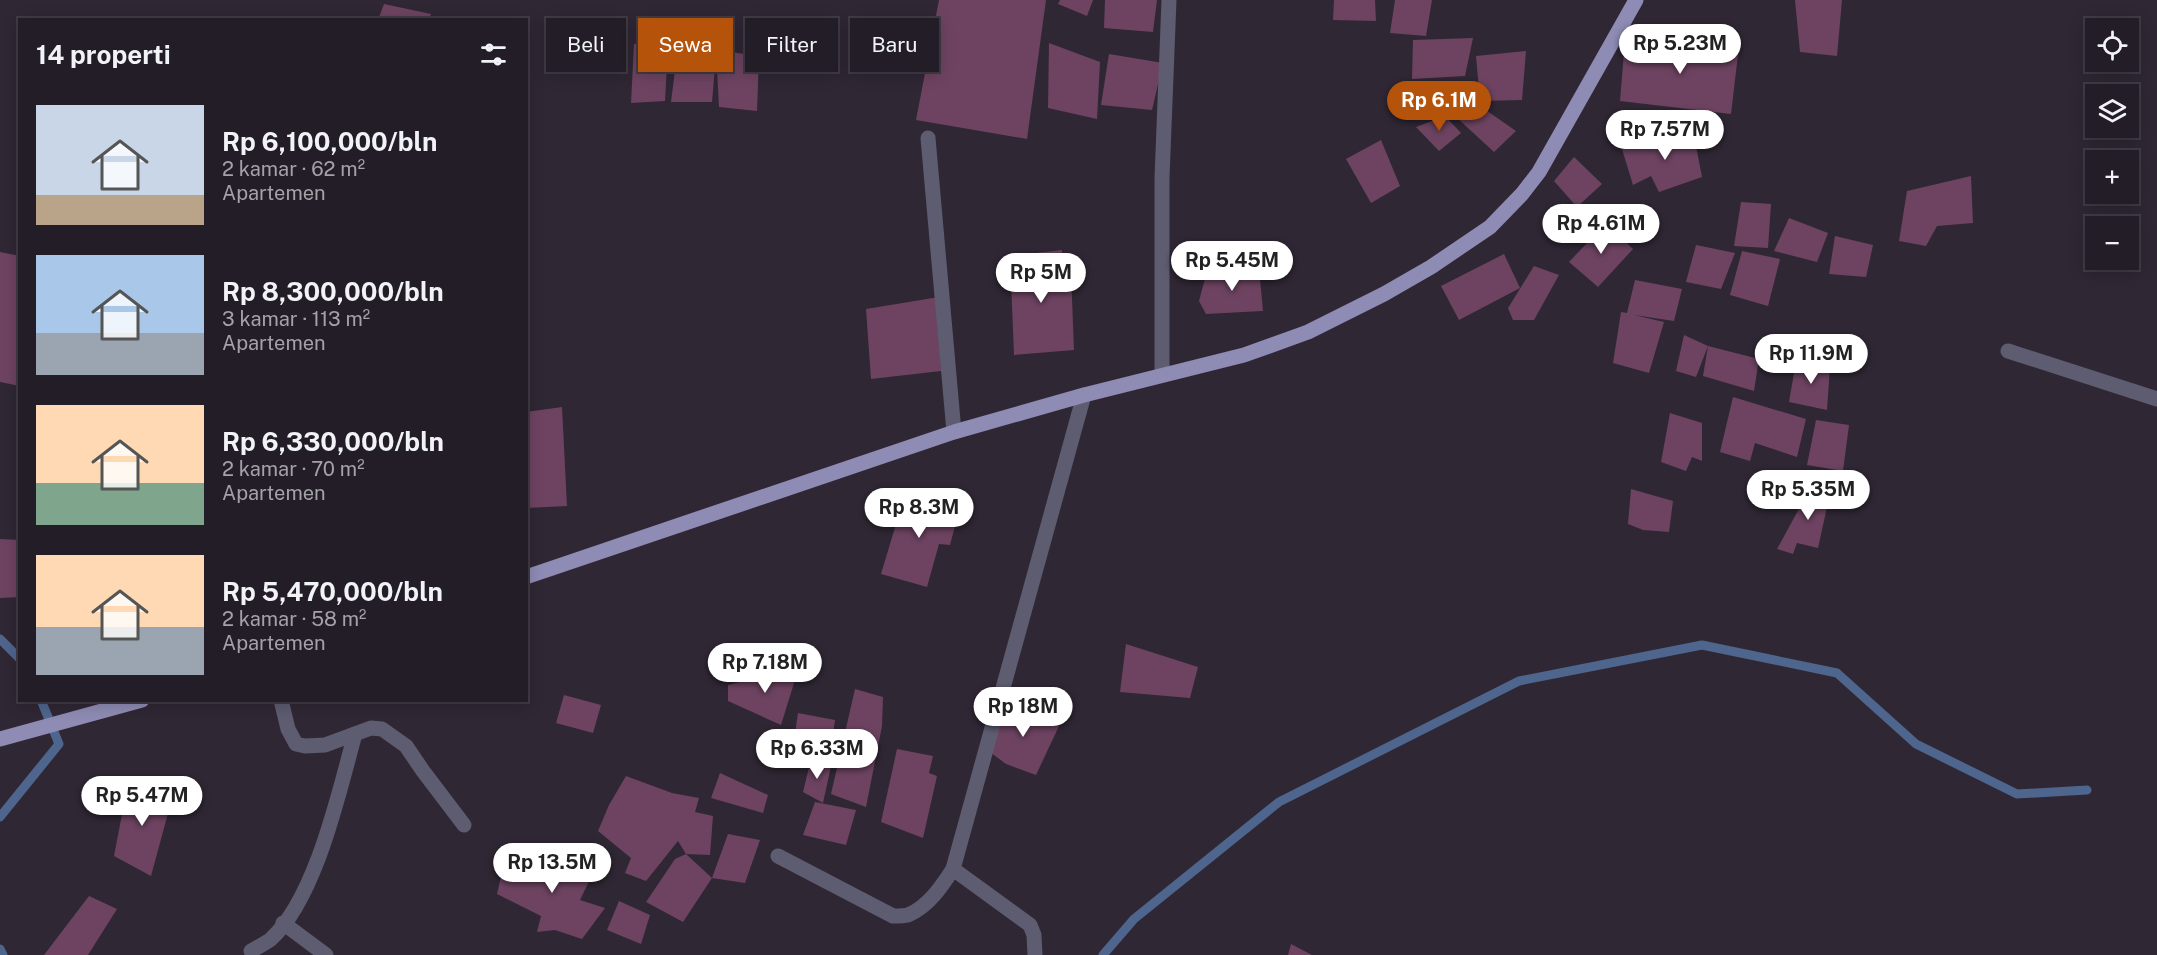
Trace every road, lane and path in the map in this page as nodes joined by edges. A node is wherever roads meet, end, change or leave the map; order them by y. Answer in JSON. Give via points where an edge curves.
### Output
{"nodes":[{"id":1,"x":1169,"y":0,"type":"edge"},
{"id":2,"x":1636,"y":0,"type":"edge"},
{"id":3,"x":928,"y":138,"type":"dead end"},
{"id":4,"x":2008,"y":351,"type":"dead end"},
{"id":5,"x":1162,"y":375,"type":"junction"},
{"id":6,"x":1084,"y":394,"type":"junction"},
{"id":7,"x":2157,"y":399,"type":"edge"},
{"id":8,"x":954,"y":432,"type":"junction"},
{"id":9,"x":528,"y":576,"type":"edge"},
{"id":10,"x":135,"y":702,"type":"edge"},
{"id":11,"x":281,"y":702,"type":"edge"},
{"id":12,"x":355,"y":734,"type":"junction"},
{"id":13,"x":0,"y":740,"type":"edge"},
{"id":14,"x":464,"y":825,"type":"dead end"},
{"id":15,"x":778,"y":856,"type":"dead end"},
{"id":16,"x":953,"y":869,"type":"junction"},
{"id":17,"x":283,"y":923,"type":"junction"},
{"id":18,"x":252,"y":951,"type":"dead end"},
{"id":19,"x":326,"y":955,"type":"edge"},
{"id":20,"x":1035,"y":955,"type":"edge"}],
"edges":[{"from":1,"to":5,"type":"street","via":[[1161,178]]},
{"from":2,"to":5,"type":"main road","via":[[1539,172],[1490,227],[1431,267],[1308,332],[1244,355]]},
{"from":3,"to":8,"type":"street"},
{"from":4,"to":7,"type":"street"},
{"from":5,"to":6,"type":"main road"},
{"from":6,"to":8,"type":"main road"},
{"from":6,"to":16,"type":"street"},
{"from":8,"to":9,"type":"main road"},
{"from":10,"to":13,"type":"main road"},
{"from":11,"to":12,"type":"street","via":[[296,744],[324,745]]},
{"from":12,"to":14,"type":"street","via":[[382,729],[406,746]]},
{"from":12,"to":17,"type":"street","via":[[306,888]]},
{"from":15,"to":16,"type":"street","via":[[893,916],[907,915],[921,907],[936,894]]},
{"from":16,"to":20,"type":"street","via":[[1030,925]]},
{"from":17,"to":18,"type":"street","via":[[271,939]]},
{"from":17,"to":19,"type":"street"}]}
